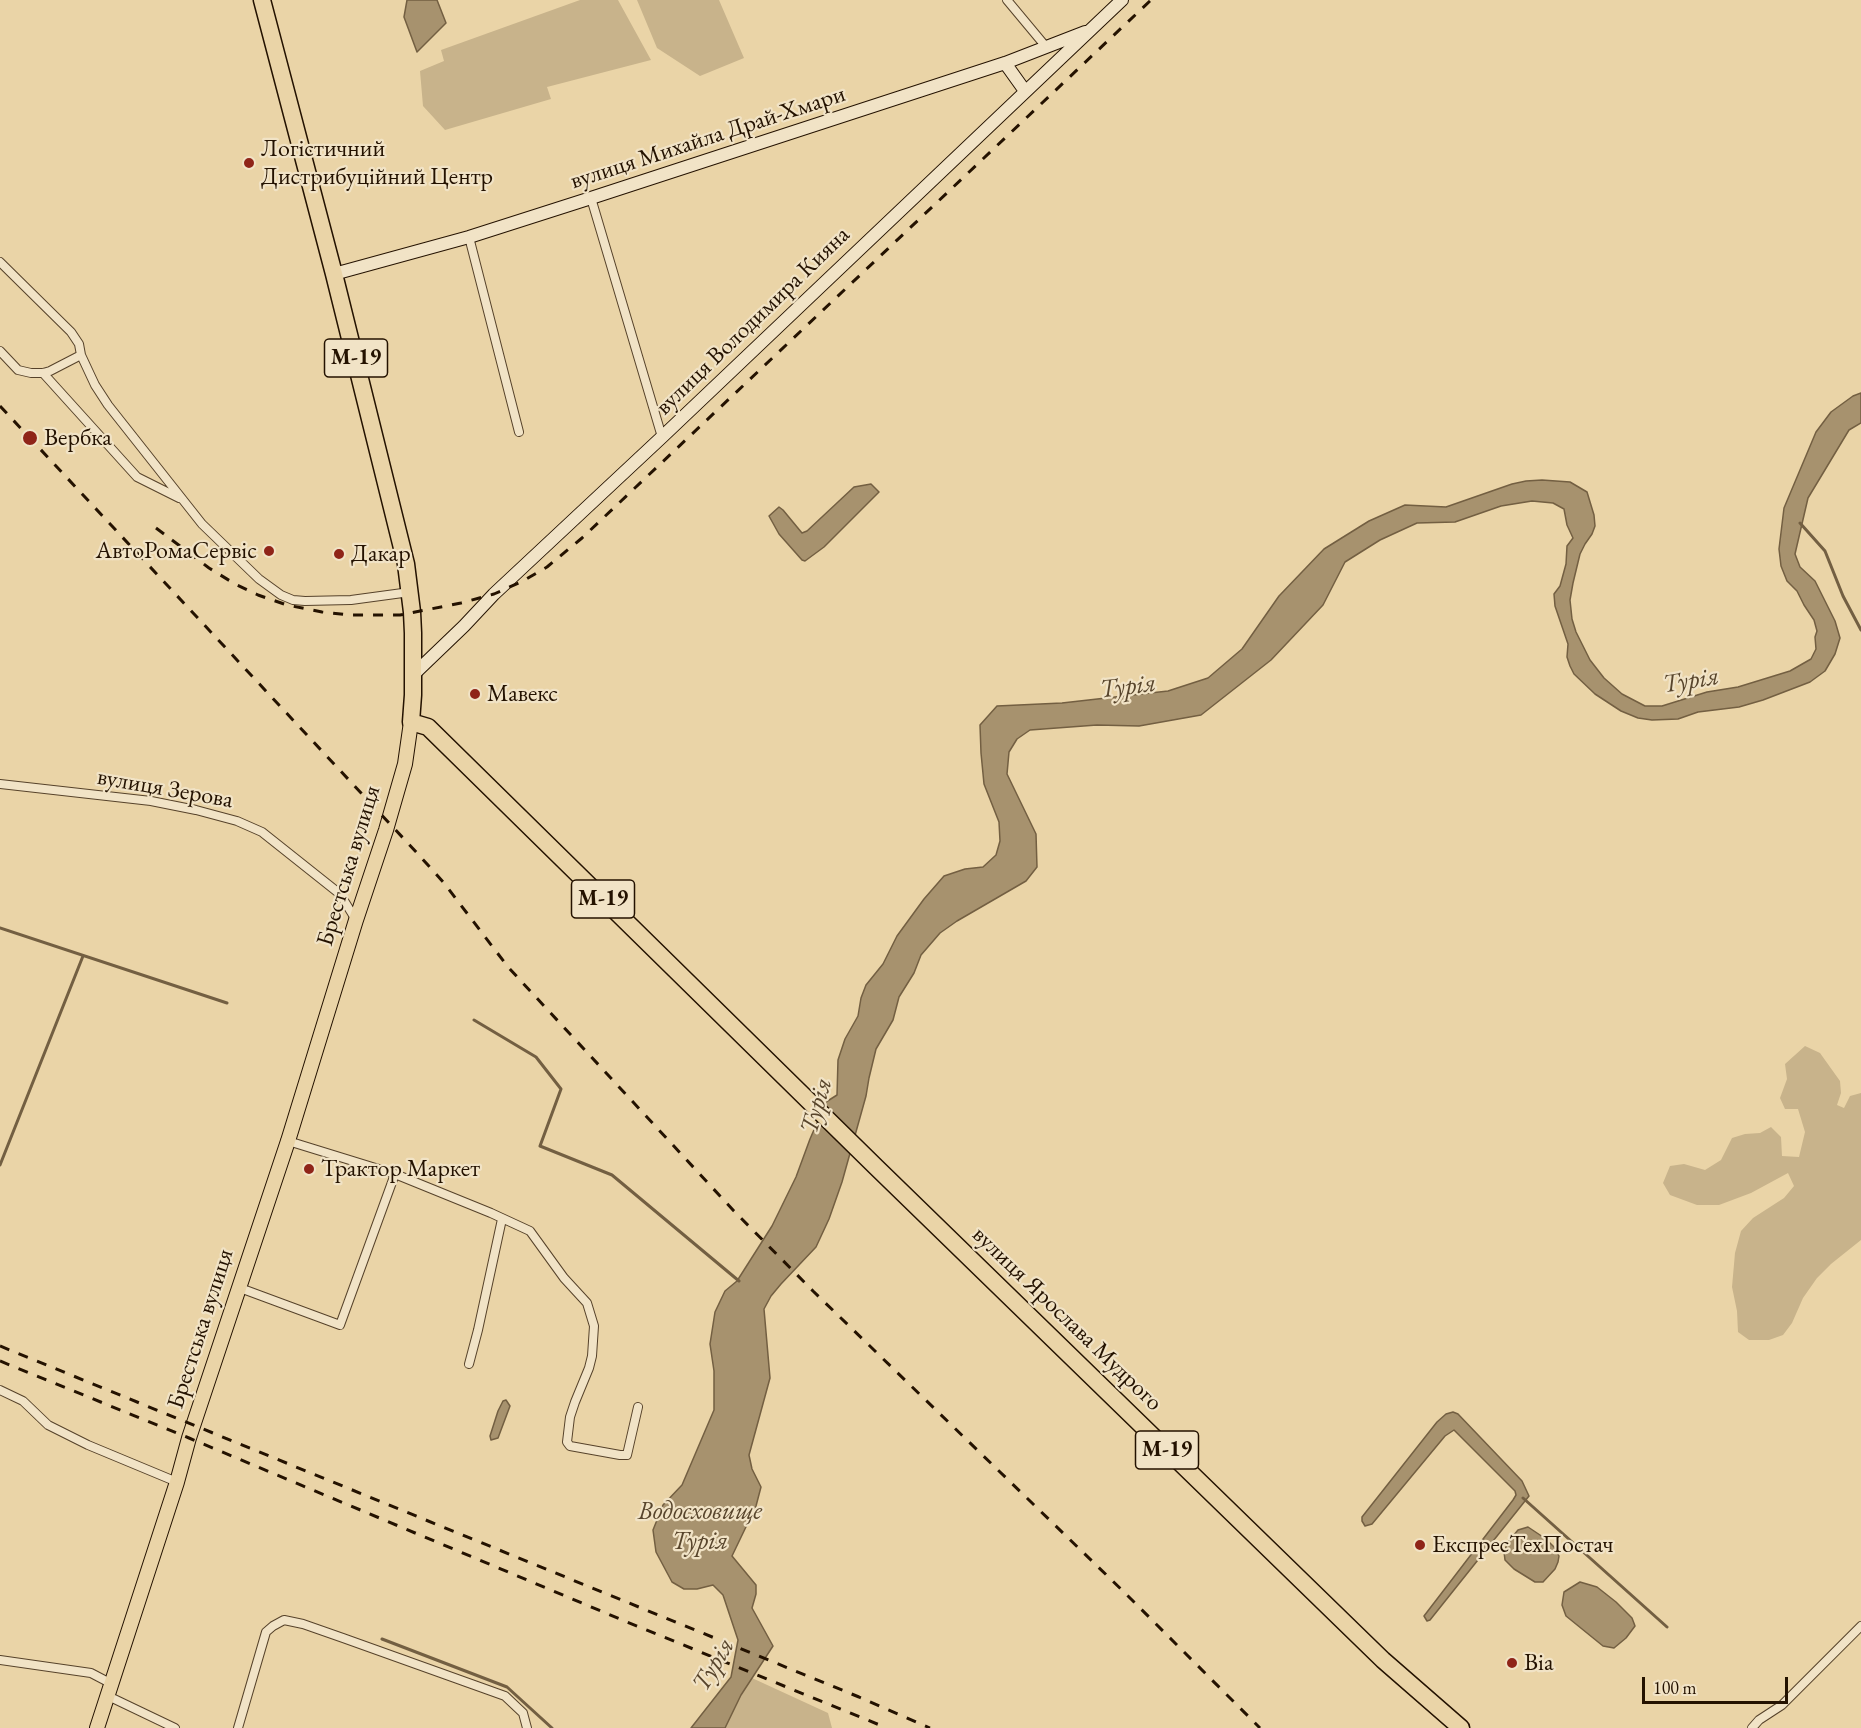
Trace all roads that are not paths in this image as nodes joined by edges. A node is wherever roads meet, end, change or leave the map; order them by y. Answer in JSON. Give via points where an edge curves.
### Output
{"nodes":[{"id":1,"x":262,"y":0,"type":"edge"},
{"id":2,"x":1007,"y":0,"type":"edge"},
{"id":3,"x":1122,"y":0,"type":"edge"},
{"id":4,"x":1092,"y":29,"type":"junction"},
{"id":5,"x":1047,"y":48,"type":"junction"},
{"id":6,"x":1005,"y":63,"type":"junction"},
{"id":7,"x":1025,"y":91,"type":"junction"},
{"id":8,"x":591,"y":198,"type":"junction"},
{"id":9,"x":469,"y":237,"type":"junction"},
{"id":10,"x":0,"y":262,"type":"edge"},
{"id":11,"x":334,"y":274,"type":"junction"},
{"id":12,"x":0,"y":351,"type":"edge"},
{"id":13,"x":81,"y":355,"type":"junction"},
{"id":14,"x":43,"y":373,"type":"junction"},
{"id":15,"x":519,"y":432,"type":"dead end"},
{"id":16,"x":662,"y":437,"type":"junction"},
{"id":17,"x":182,"y":500,"type":"junction"},
{"id":18,"x":410,"y":592,"type":"junction"},
{"id":19,"x":414,"y":674,"type":"junction"},
{"id":20,"x":411,"y":722,"type":"junction"},
{"id":21,"x":0,"y":784,"type":"edge"},
{"id":22,"x":356,"y":920,"type":"junction"},
{"id":23,"x":288,"y":1141,"type":"junction"},
{"id":24,"x":395,"y":1174,"type":"junction"},
{"id":25,"x":502,"y":1219,"type":"junction"},
{"id":26,"x":240,"y":1288,"type":"junction"},
{"id":27,"x":469,"y":1364,"type":"dead end"},
{"id":28,"x":0,"y":1390,"type":"edge"},
{"id":29,"x":638,"y":1407,"type":"dead end"},
{"id":30,"x":177,"y":1482,"type":"junction"},
{"id":31,"x":1861,"y":1626,"type":"edge"},
{"id":32,"x":0,"y":1660,"type":"edge"},
{"id":33,"x":110,"y":1690,"type":"junction"},
{"id":34,"x":98,"y":1728,"type":"edge"},
{"id":35,"x":175,"y":1728,"type":"edge"},
{"id":36,"x":238,"y":1728,"type":"edge"},
{"id":37,"x":527,"y":1728,"type":"edge"},
{"id":38,"x":1461,"y":1728,"type":"edge"},
{"id":39,"x":1752,"y":1728,"type":"edge"}],
"edges":[{"from":1,"to":11,"type":"highway","name":"Брестська вулиця","number":"М-19"},
{"from":2,"to":5,"type":"street"},
{"from":3,"to":4,"type":"main road","name":"вулиця Володимира Кияна"},
{"from":4,"to":5,"type":"main road","name":"вулиця Михайла Драй-Хмари"},
{"from":4,"to":7,"type":"main road","name":"вулиця Володимира Кияна"},
{"from":5,"to":6,"type":"main road","name":"вулиця Михайла Драй-Хмари"},
{"from":6,"to":7,"type":"main road"},
{"from":6,"to":8,"type":"main road","name":"вулиця Михайла Драй-Хмари"},
{"from":7,"to":16,"type":"main road","name":"вулиця Володимира Кияна"},
{"from":8,"to":9,"type":"main road","name":"вулиця Михайла Драй-Хмари"},
{"from":8,"to":16,"type":"street"},
{"from":9,"to":11,"type":"main road","name":"вулиця Михайла Драй-Хмари"},
{"from":9,"to":15,"type":"street"},
{"from":10,"to":13,"type":"street","via":[[71,332]]},
{"from":11,"to":18,"type":"highway","name":"Брестська вулиця","number":"М-19"},
{"from":12,"to":14,"type":"street","via":[[18,370]]},
{"from":13,"to":14,"type":"street"},
{"from":13,"to":17,"type":"street","via":[[108,405]]},
{"from":14,"to":17,"type":"street","via":[[137,477]]},
{"from":16,"to":19,"type":"main road","name":"вулиця Володимира Кияна"},
{"from":17,"to":18,"type":"street","via":[[248,570],[271,589],[293,600],[327,602]]},
{"from":18,"to":19,"type":"highway","name":"Брестська вулиця","number":"М-19"},
{"from":19,"to":20,"type":"highway","name":"Брестська вулиця","number":"М-19"},
{"from":20,"to":22,"type":"main road","name":"Брестська вулиця","via":[[398,792]]},
{"from":20,"to":38,"type":"highway","name":"вулиця Ярослава Мудрого","number":"М-19","via":[[428,727],[1383,1660]]},
{"from":21,"to":22,"type":"street","name":"вулиця Зерова","via":[[151,801],[237,821],[262,832],[340,894]]},
{"from":22,"to":23,"type":"main road","name":"Брестська вулиця"},
{"from":23,"to":24,"type":"street"},
{"from":23,"to":26,"type":"main road","name":"Брестська вулиця"},
{"from":24,"to":25,"type":"street"},
{"from":24,"to":26,"type":"street","via":[[340,1325]]},
{"from":25,"to":27,"type":"street"},
{"from":25,"to":29,"type":"street","via":[[530,1231],[587,1303],[592,1318],[592,1356],[573,1410],[567,1442],[570,1446],[627,1455]]},
{"from":26,"to":30,"type":"main road","name":"Брестська вулиця"},
{"from":28,"to":30,"type":"street","via":[[23,1401],[48,1425]]},
{"from":30,"to":33,"type":"main road","name":"Брестська вулиця"},
{"from":31,"to":39,"type":"street","via":[[1782,1705]]},
{"from":32,"to":33,"type":"street","via":[[91,1673]]},
{"from":33,"to":34,"type":"main road","name":"Брестська вулиця"},
{"from":33,"to":35,"type":"street"},
{"from":36,"to":37,"type":"street","via":[[267,1632],[284,1620],[505,1696],[523,1713]]}]}
